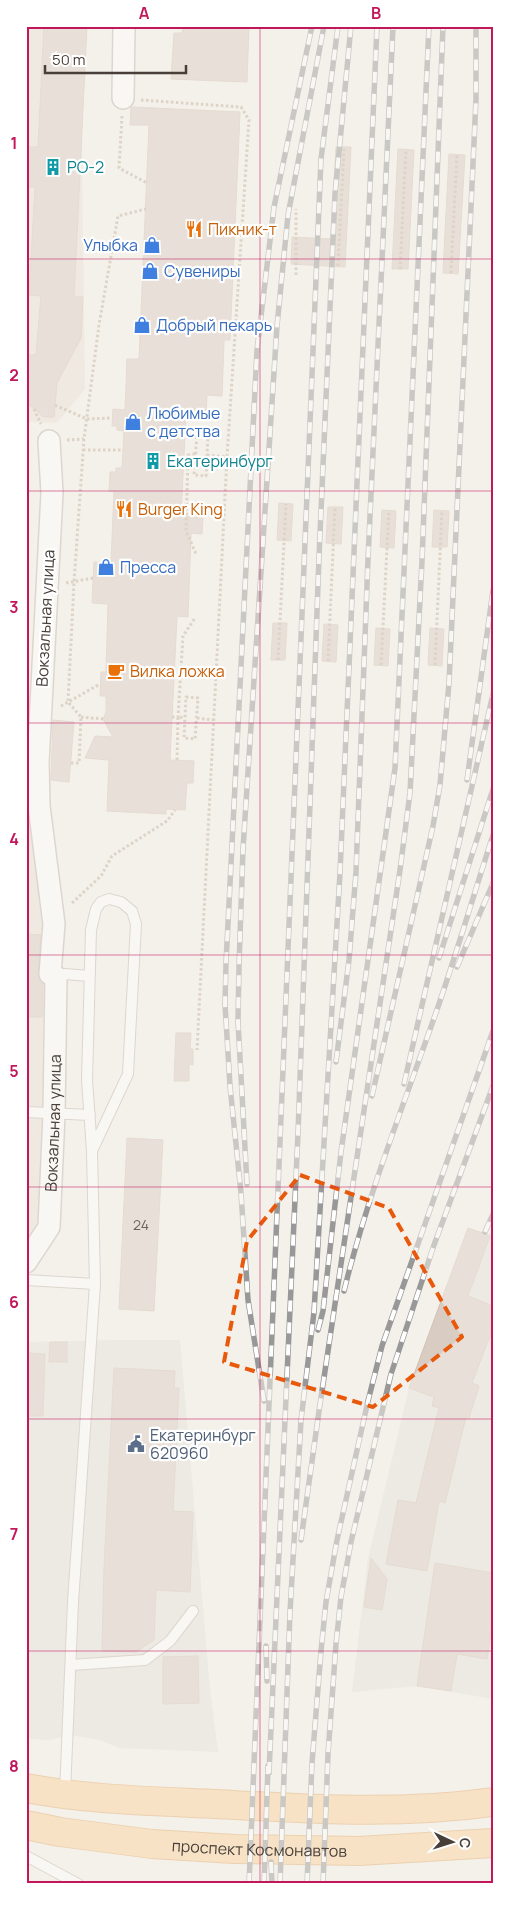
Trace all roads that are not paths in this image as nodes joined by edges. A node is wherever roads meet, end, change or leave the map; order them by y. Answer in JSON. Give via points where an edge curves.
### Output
{"nodes":[{"id":1,"x":124,"y":26,"type":"edge"},
{"id":2,"x":123,"y":98,"type":"road end"},
{"id":3,"x":49,"y":441,"type":"dead end"},
{"id":4,"x":53,"y":975,"type":"junction"},
{"id":5,"x":89,"y":976,"type":"junction"},
{"id":6,"x":26,"y":1112,"type":"edge"},
{"id":7,"x":54,"y":1114,"type":"junction"},
{"id":8,"x":90,"y":1115,"type":"junction"},
{"id":9,"x":92,"y":1151,"type":"junction"},
{"id":10,"x":26,"y":1262,"type":"edge"},
{"id":11,"x":26,"y":1280,"type":"edge"},
{"id":12,"x":95,"y":1284,"type":"junction"},
{"id":13,"x":193,"y":1611,"type":"dead end"},
{"id":14,"x":71,"y":1664,"type":"junction"},
{"id":15,"x":26,"y":1788,"type":"edge"},
{"id":16,"x":65,"y":1794,"type":"junction"},
{"id":17,"x":493,"y":1802,"type":"edge"},
{"id":18,"x":26,"y":1825,"type":"edge"},
{"id":19,"x":493,"y":1844,"type":"edge"},
{"id":20,"x":26,"y":1856,"type":"edge"},
{"id":21,"x":78,"y":1884,"type":"edge"}],
"edges":[{"from":1,"to":2,"type":"street"},
{"from":3,"to":4,"type":"street","name":"Вокзальная улица","via":[[52,493],[38,762],[39,806],[54,924]]},
{"from":4,"to":5,"type":"lane"},
{"from":4,"to":7,"type":"street","name":"Вокзальная улица"},
{"from":5,"to":8,"type":"lane","via":[[87,1080]]},
{"from":5,"to":9,"type":"lane","via":[[91,930],[96,909],[101,902],[121,902],[132,911],[136,924],[128,1074]]},
{"from":6,"to":7,"type":"lane"},
{"from":7,"to":8,"type":"lane"},
{"from":7,"to":10,"type":"street","name":"Вокзальная улица","via":[[49,1227]]},
{"from":8,"to":9,"type":"lane"},
{"from":9,"to":12,"type":"lane"},
{"from":11,"to":12,"type":"lane"},
{"from":12,"to":14,"type":"lane"},
{"from":13,"to":14,"type":"lane","via":[[170,1641],[145,1660]]},
{"from":14,"to":16,"type":"lane"},
{"from":15,"to":16,"type":"main road"},
{"from":16,"to":17,"type":"main road","via":[[360,1812]]},
{"from":18,"to":19,"type":"main road","name":"проспект Космонавтов","via":[[152,1844],[234,1849],[359,1851]]},
{"from":20,"to":21,"type":"lane"}]}
